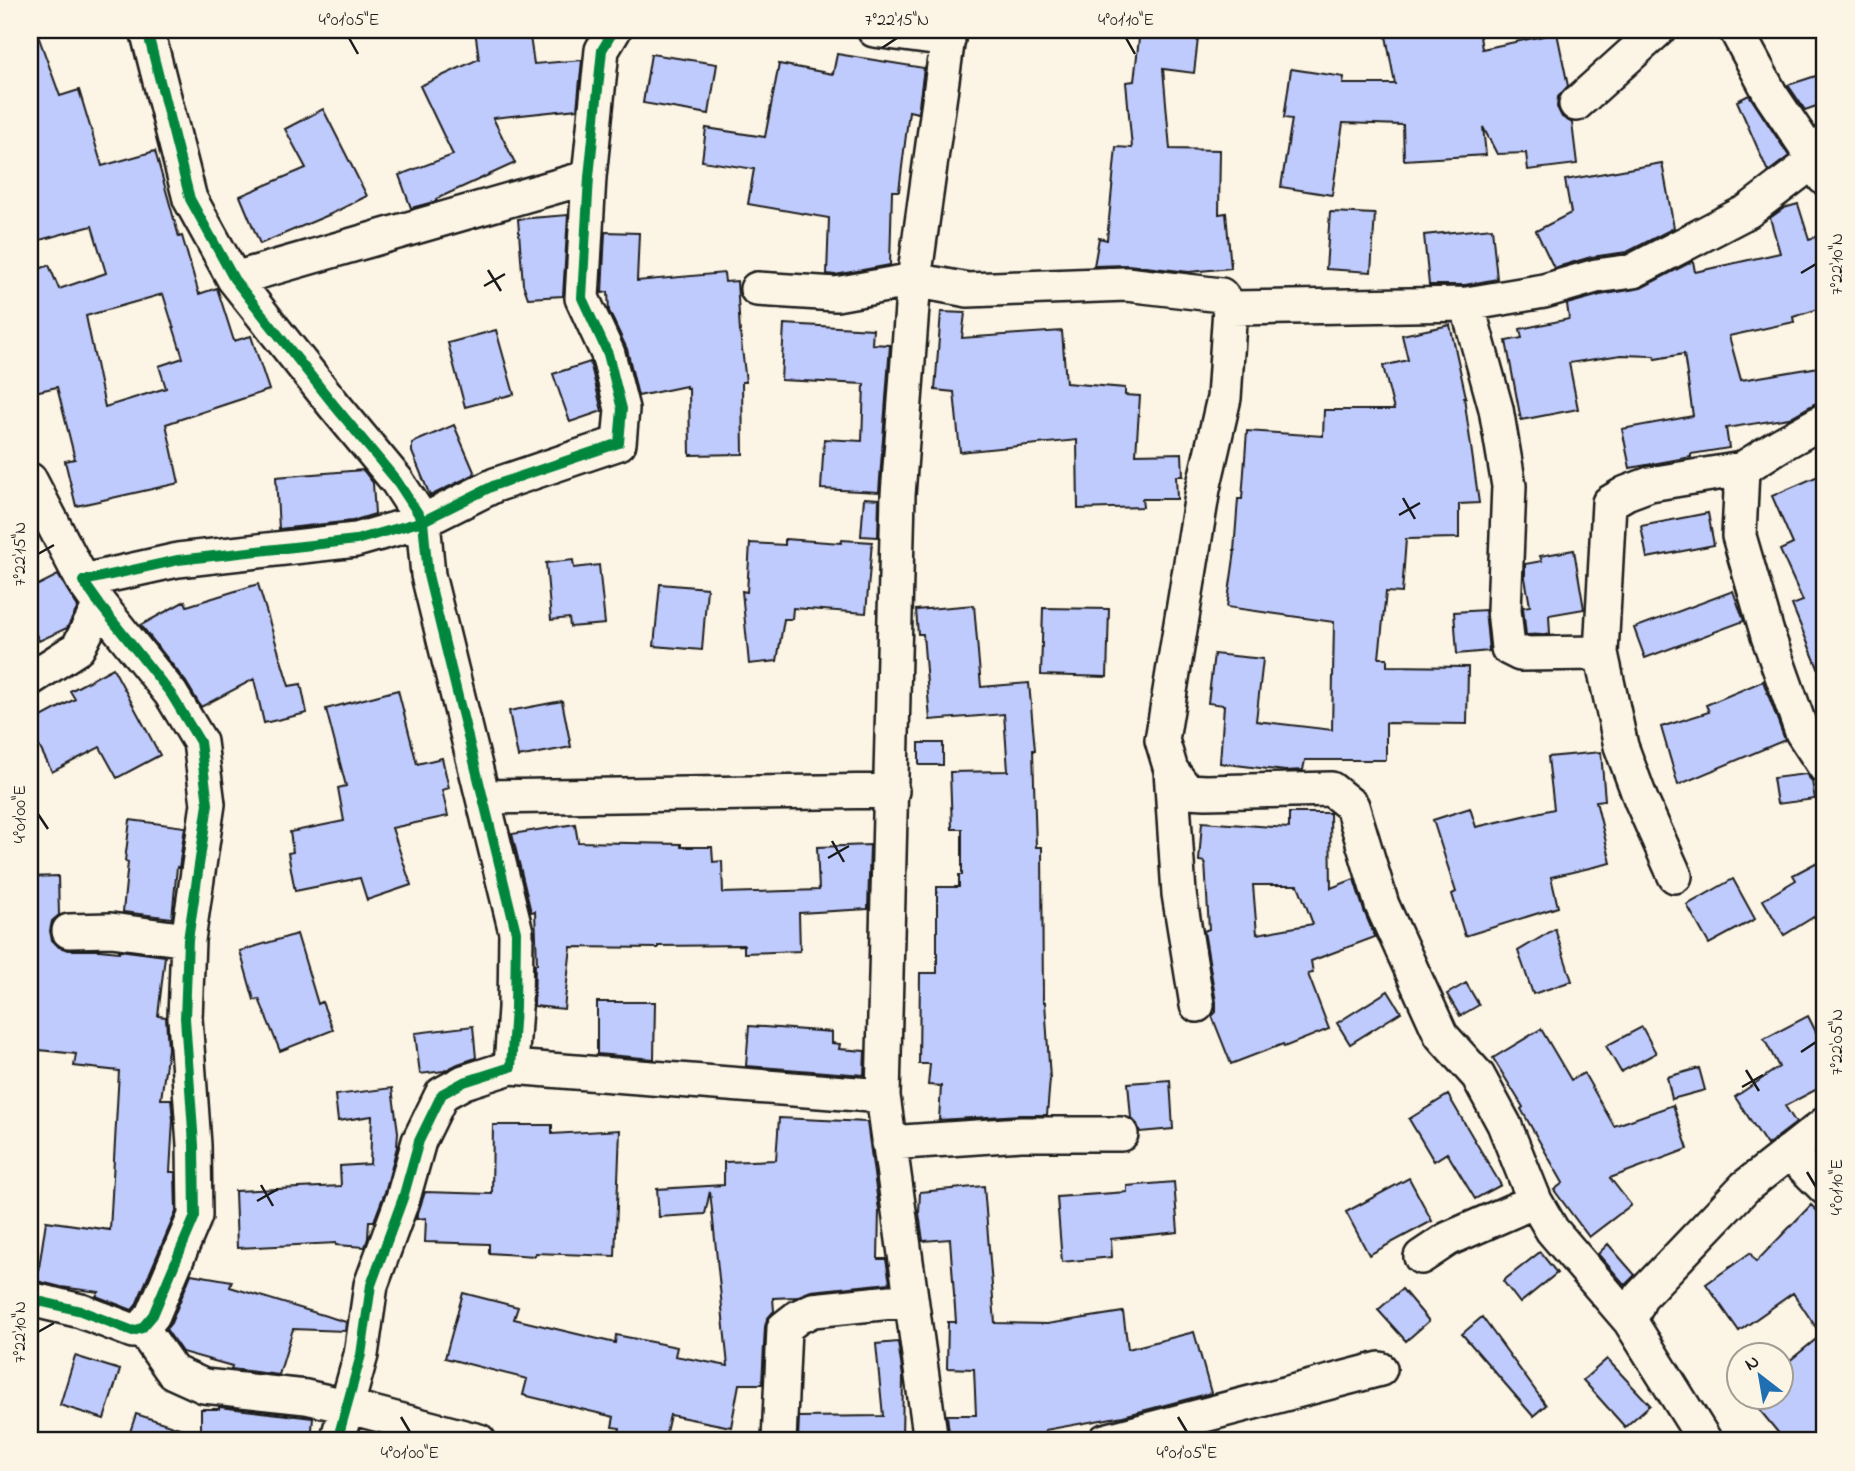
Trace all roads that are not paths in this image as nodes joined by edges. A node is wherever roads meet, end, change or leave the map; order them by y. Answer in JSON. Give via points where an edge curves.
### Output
{"nodes":[{"id":1,"x":147,"y":30,"type":"edge"},
{"id":2,"x":614,"y":30,"type":"edge"},
{"id":3,"x":874,"y":30,"type":"edge"},
{"id":4,"x":1658,"y":30,"type":"edge"},
{"id":5,"x":1736,"y":30,"type":"edge"},
{"id":6,"x":949,"y":35,"type":"edge"},
{"id":7,"x":1576,"y":104,"type":"dead end"},
{"id":8,"x":1822,"y":161,"type":"edge"},
{"id":9,"x":589,"y":177,"type":"junction"},
{"id":10,"x":234,"y":279,"type":"junction"},
{"id":11,"x":914,"y":280,"type":"junction"},
{"id":12,"x":757,"y":289,"type":"dead end"},
{"id":13,"x":1467,"y":304,"type":"junction"},
{"id":14,"x":1230,"y":308,"type":"junction"},
{"id":15,"x":1825,"y":420,"type":"edge"},
{"id":16,"x":1742,"y":469,"type":"junction"},
{"id":17,"x":30,"y":480,"type":"edge"},
{"id":18,"x":423,"y":522,"type":"junction"},
{"id":19,"x":91,"y":593,"type":"junction"},
{"id":20,"x":1601,"y":653,"type":"junction"},
{"id":21,"x":30,"y":679,"type":"edge"},
{"id":22,"x":1825,"y":767,"type":"edge"},
{"id":23,"x":1171,"y":770,"type":"junction"},
{"id":24,"x":892,"y":791,"type":"junction"},
{"id":25,"x":483,"y":797,"type":"junction"},
{"id":26,"x":1675,"y":876,"type":"dead end"},
{"id":27,"x":69,"y":931,"type":"dead end"},
{"id":28,"x":188,"y":940,"type":"junction"},
{"id":29,"x":1197,"y":1005,"type":"dead end"},
{"id":30,"x":511,"y":1066,"type":"junction"},
{"id":31,"x":883,"y":1096,"type":"junction"},
{"id":32,"x":1825,"y":1124,"type":"edge"},
{"id":33,"x":1121,"y":1134,"type":"dead end"},
{"id":34,"x":888,"y":1143,"type":"junction"},
{"id":35,"x":1789,"y":1152,"type":"junction"},
{"id":36,"x":1825,"y":1188,"type":"edge"},
{"id":37,"x":1535,"y":1201,"type":"junction"},
{"id":38,"x":1422,"y":1257,"type":"dead end"},
{"id":39,"x":30,"y":1299,"type":"edge"},
{"id":40,"x":911,"y":1300,"type":"junction"},
{"id":41,"x":1630,"y":1321,"type":"junction"},
{"id":42,"x":142,"y":1328,"type":"junction"},
{"id":43,"x":1380,"y":1369,"type":"dead end"},
{"id":44,"x":346,"y":1406,"type":"junction"},
{"id":45,"x":337,"y":1441,"type":"edge"},
{"id":46,"x":479,"y":1441,"type":"edge"},
{"id":47,"x":779,"y":1441,"type":"edge"},
{"id":48,"x":931,"y":1441,"type":"edge"},
{"id":49,"x":1105,"y":1441,"type":"edge"},
{"id":50,"x":1705,"y":1441,"type":"edge"}],
"edges":[{"from":1,"to":10,"type":"street","via":[[190,199]]},
{"from":2,"to":9,"type":"street","via":[[602,50]]},
{"from":3,"to":6,"type":"street"},
{"from":4,"to":7,"type":"street"},
{"from":5,"to":8,"type":"street","via":[[1771,95]]},
{"from":6,"to":11,"type":"street"},
{"from":8,"to":13,"type":"street","via":[[1748,211],[1633,271]]},
{"from":9,"to":10,"type":"street"},
{"from":9,"to":18,"type":"street","via":[[582,298],[608,354],[622,410],[619,443],[495,485]]},
{"from":10,"to":18,"type":"street","via":[[397,481]]},
{"from":11,"to":12,"type":"street","via":[[836,294]]},
{"from":11,"to":14,"type":"street","via":[[968,290],[1126,284],[1221,295]]},
{"from":11,"to":24,"type":"street","via":[[898,495]]},
{"from":13,"to":14,"type":"street"},
{"from":13,"to":20,"type":"street","via":[[1496,410],[1509,486],[1504,610],[1508,648],[1520,654]]},
{"from":14,"to":23,"type":"street","via":[[1224,398],[1203,489],[1162,740]]},
{"from":15,"to":16,"type":"street"},
{"from":16,"to":20,"type":"street","via":[[1650,484],[1609,503]]},
{"from":16,"to":22,"type":"street","via":[[1739,536],[1802,732]]},
{"from":17,"to":19,"type":"street"},
{"from":18,"to":19,"type":"street","via":[[356,540],[178,560]]},
{"from":18,"to":25,"type":"street","via":[[428,575]]},
{"from":19,"to":21,"type":"street","via":[[78,648]]},
{"from":19,"to":28,"type":"street","via":[[171,694],[200,742],[208,804]]},
{"from":20,"to":26,"type":"street","via":[[1620,746]]},
{"from":23,"to":29,"type":"street","via":[[1179,894]]},
{"from":23,"to":37,"type":"street","via":[[1186,791],[1331,789],[1352,806],[1382,905],[1441,1035],[1478,1076],[1504,1124]]},
{"from":24,"to":25,"type":"street"},
{"from":24,"to":31,"type":"street"},
{"from":25,"to":30,"type":"street","via":[[516,932]]},
{"from":27,"to":28,"type":"street","via":[[111,930]]},
{"from":28,"to":42,"type":"street","via":[[185,1018],[195,1216],[153,1315]]},
{"from":30,"to":31,"type":"street"},
{"from":30,"to":44,"type":"street","via":[[442,1094],[419,1141],[371,1285],[361,1355]]},
{"from":31,"to":34,"type":"street"},
{"from":32,"to":35,"type":"street"},
{"from":33,"to":34,"type":"street","via":[[1021,1134]]},
{"from":34,"to":40,"type":"street"},
{"from":35,"to":36,"type":"street"},
{"from":35,"to":41,"type":"street","via":[[1745,1187],[1641,1296]]},
{"from":37,"to":38,"type":"street","via":[[1448,1239]]},
{"from":37,"to":41,"type":"street","via":[[1552,1230]]},
{"from":39,"to":42,"type":"street","via":[[81,1311],[133,1331]]},
{"from":40,"to":47,"type":"street","via":[[813,1310],[784,1328]]},
{"from":40,"to":48,"type":"street"},
{"from":41,"to":50,"type":"street"},
{"from":42,"to":44,"type":"street","via":[[173,1372],[204,1386],[306,1396]]},
{"from":43,"to":49,"type":"street"},
{"from":44,"to":45,"type":"street"},
{"from":44,"to":46,"type":"street"}]}
